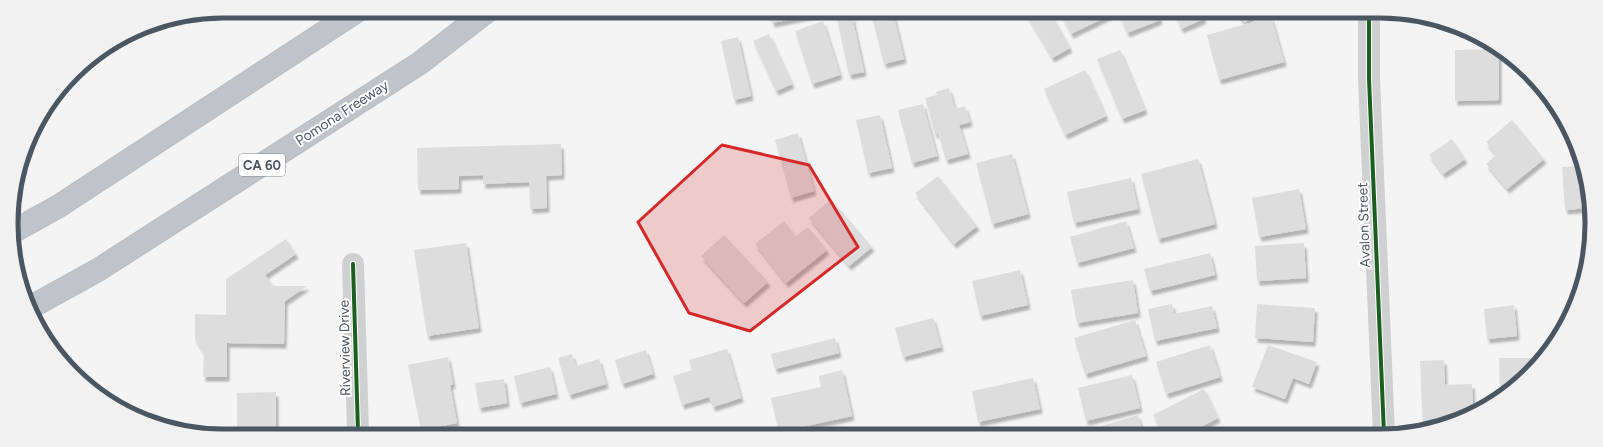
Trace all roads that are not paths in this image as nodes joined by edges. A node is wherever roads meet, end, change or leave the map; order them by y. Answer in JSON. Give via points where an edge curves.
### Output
{"nodes":[{"id":1,"x":348,"y":18,"type":"edge"},
{"id":2,"x":478,"y":18,"type":"edge"},
{"id":3,"x":1369,"y":18,"type":"edge"},
{"id":4,"x":18,"y":230,"type":"edge"},
{"id":5,"x":354,"y":264,"type":"dead end"},
{"id":6,"x":35,"y":304,"type":"edge"},
{"id":7,"x":358,"y":429,"type":"edge"},
{"id":8,"x":1384,"y":429,"type":"edge"}],
"edges":[{"from":1,"to":4,"type":"highway","via":[[59,206]]},
{"from":2,"to":6,"type":"highway","name":"Pomona Freeway","number":"CA 60","via":[[413,67],[98,270]]},
{"from":3,"to":8,"type":"street","name":"Avalon Street","via":[[1369,79]]},
{"from":5,"to":7,"type":"street","name":"Riverview Drive"}]}
